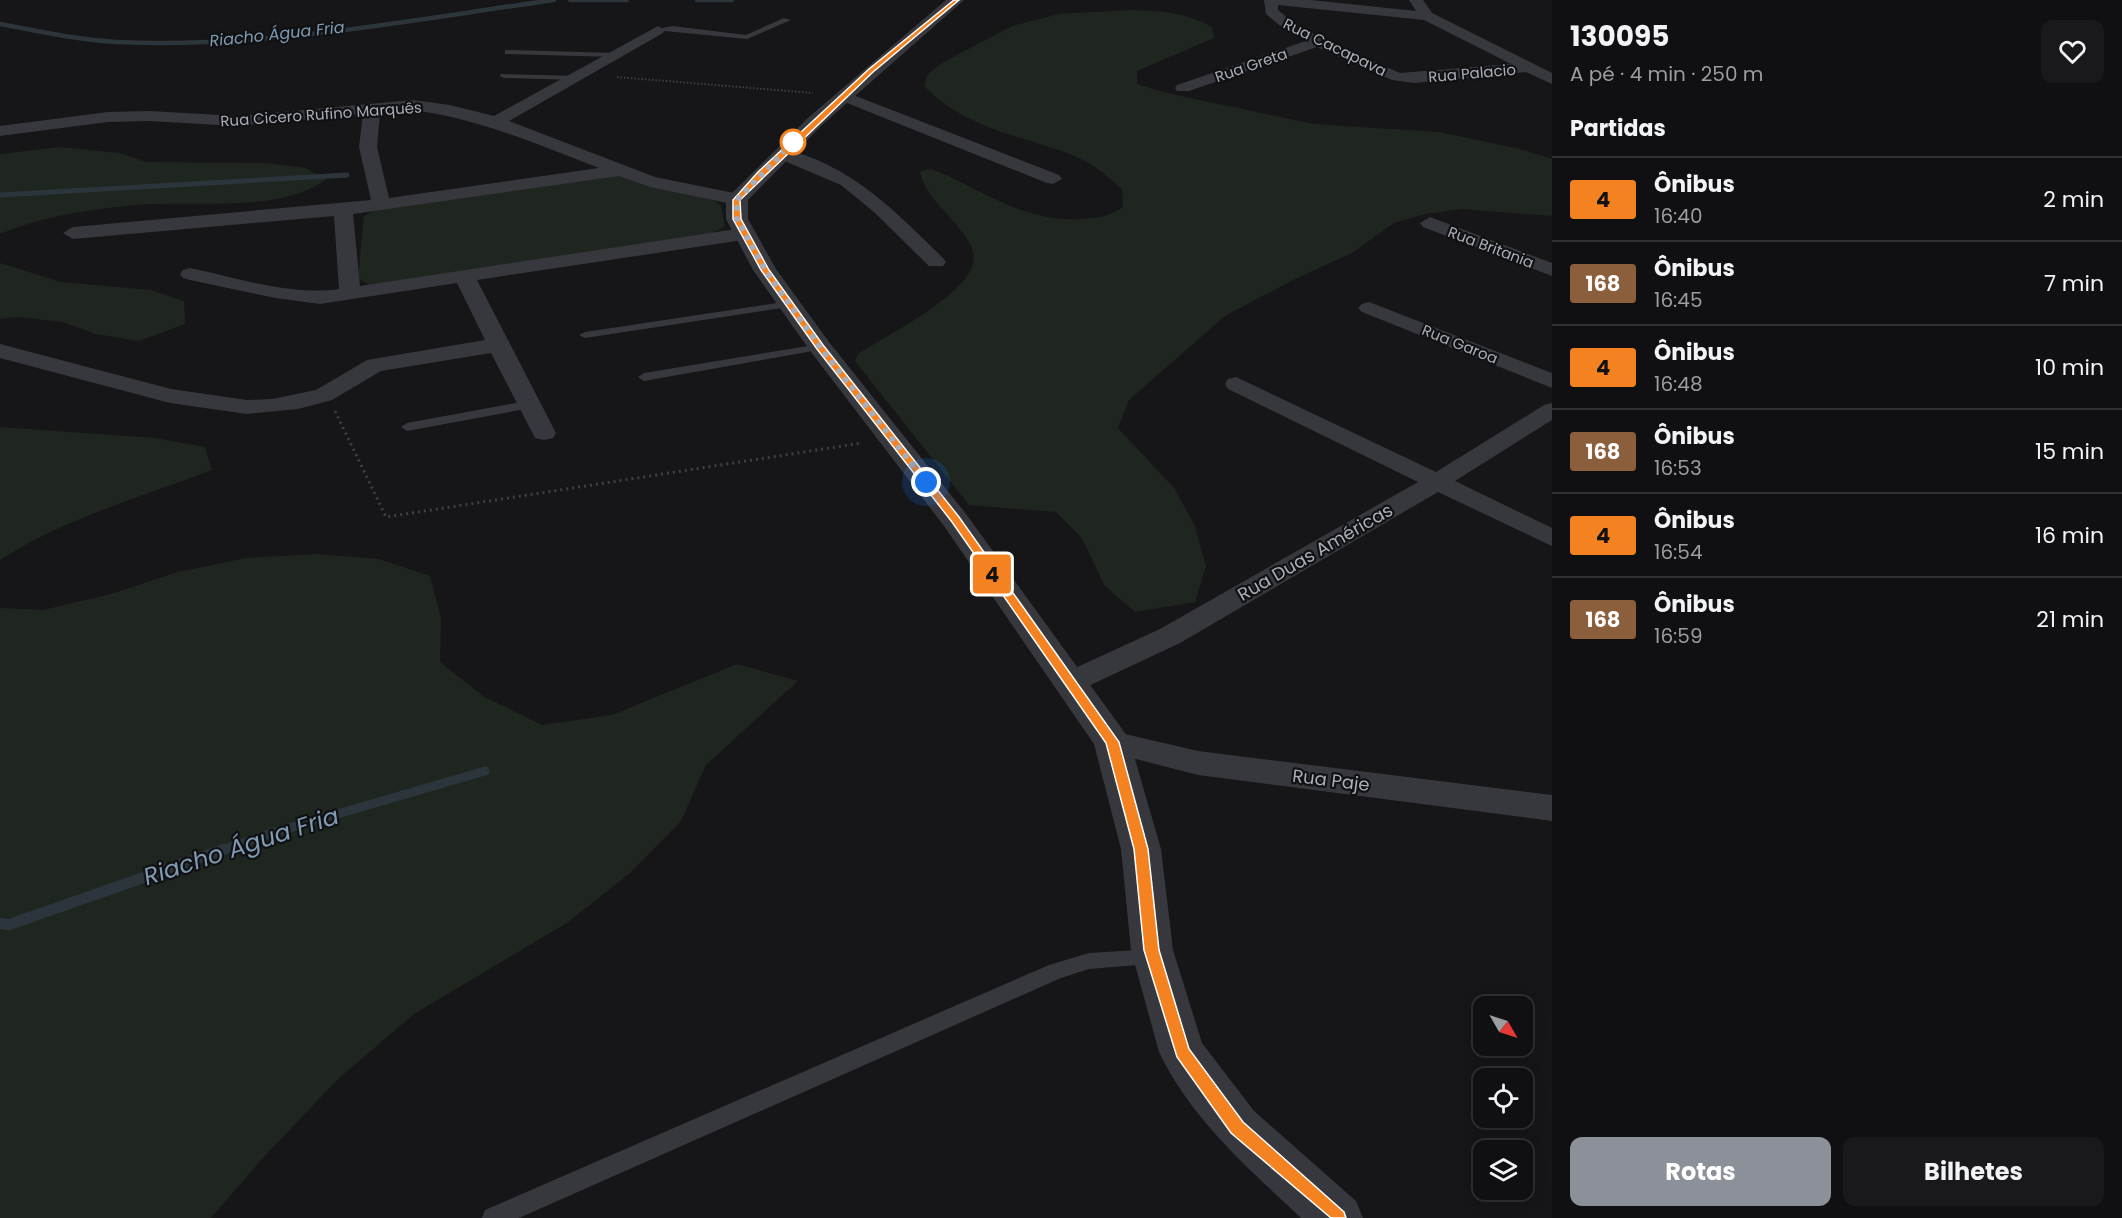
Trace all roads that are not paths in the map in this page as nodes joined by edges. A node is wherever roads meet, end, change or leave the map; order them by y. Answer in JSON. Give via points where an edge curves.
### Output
{"nodes":[{"id":1,"x":956,"y":0,"type":"edge"},
{"id":2,"x":1272,"y":0,"type":"edge"},
{"id":3,"x":1416,"y":0,"type":"edge"},
{"id":4,"x":1427,"y":15,"type":"junction"},
{"id":5,"x":787,"y":20,"type":"dead end"},
{"id":6,"x":658,"y":30,"type":"joint"},
{"id":7,"x":1318,"y":42,"type":"junction"},
{"id":8,"x":508,"y":52,"type":"dead end"},
{"id":9,"x":616,"y":55,"type":"junction"},
{"id":10,"x":1531,"y":67,"type":"junction"},
{"id":11,"x":504,"y":76,"type":"dead end"},
{"id":12,"x":580,"y":76,"type":"junction"},
{"id":13,"x":1414,"y":78,"type":"joint"},
{"id":14,"x":1552,"y":79,"type":"edge"},
{"id":15,"x":1183,"y":88,"type":"dead end"},
{"id":16,"x":843,"y":96,"type":"junction"},
{"id":17,"x":372,"y":108,"type":"junction"},
{"id":18,"x":496,"y":122,"type":"junction"},
{"id":19,"x":0,"y":131,"type":"edge"},
{"id":20,"x":781,"y":153,"type":"junction"},
{"id":21,"x":620,"y":170,"type":"junction"},
{"id":22,"x":1053,"y":179,"type":"dead end"},
{"id":23,"x":737,"y":200,"type":"junction"},
{"id":24,"x":381,"y":203,"type":"junction"},
{"id":25,"x":343,"y":210,"type":"junction"},
{"id":26,"x":1430,"y":224,"type":"dead end"},
{"id":27,"x":73,"y":233,"type":"dead end"},
{"id":28,"x":743,"y":234,"type":"junction"},
{"id":29,"x":936,"y":262,"type":"dead end"},
{"id":30,"x":1552,"y":270,"type":"edge"},
{"id":31,"x":190,"y":274,"type":"dead end"},
{"id":32,"x":465,"y":277,"type":"junction"},
{"id":33,"x":350,"y":295,"type":"junction"},
{"id":34,"x":791,"y":304,"type":"junction"},
{"id":35,"x":1369,"y":308,"type":"dead end"},
{"id":36,"x":585,"y":335,"type":"dead end"},
{"id":37,"x":497,"y":345,"type":"junction"},
{"id":38,"x":820,"y":347,"type":"junction"},
{"id":39,"x":0,"y":351,"type":"edge"},
{"id":40,"x":644,"y":376,"type":"dead end"},
{"id":41,"x":1552,"y":381,"type":"edge"},
{"id":42,"x":1236,"y":384,"type":"dead end"},
{"id":43,"x":527,"y":405,"type":"junction"},
{"id":44,"x":1552,"y":410,"type":"edge"},
{"id":45,"x":407,"y":427,"type":"dead end"},
{"id":46,"x":544,"y":433,"type":"dead end"},
{"id":47,"x":1436,"y":483,"type":"junction"},
{"id":48,"x":1552,"y":538,"type":"edge"},
{"id":49,"x":1071,"y":682,"type":"junction"},
{"id":50,"x":1112,"y":742,"type":"junction"},
{"id":51,"x":1552,"y":808,"type":"edge"},
{"id":52,"x":1154,"y":957,"type":"junction"},
{"id":53,"x":493,"y":1218,"type":"edge"},
{"id":54,"x":1338,"y":1218,"type":"edge"}],
"edges":[{"from":1,"to":16,"type":"street"},
{"from":2,"to":4,"type":"street"},
{"from":2,"to":7,"type":"street","name":"Rua Cacapava","via":[[1271,11],[1276,18]]},
{"from":3,"to":4,"type":"street"},
{"from":4,"to":10,"type":"street"},
{"from":5,"to":6,"type":"lane","via":[[747,37],[672,28]]},
{"from":6,"to":9,"type":"street"},
{"from":7,"to":13,"type":"street","name":"Rua Cacapava","via":[[1389,75]]},
{"from":7,"to":15,"type":"street","name":"Rua Greta"},
{"from":8,"to":9,"type":"lane"},
{"from":9,"to":12,"type":"street"},
{"from":10,"to":13,"type":"street","name":"Rua Palacio"},
{"from":10,"to":14,"type":"street"},
{"from":11,"to":12,"type":"lane"},
{"from":12,"to":18,"type":"street"},
{"from":16,"to":20,"type":"street"},
{"from":16,"to":22,"type":"street"},
{"from":17,"to":18,"type":"street","name":"Rua Cicero Rufino Marquês","via":[[434,107]]},
{"from":17,"to":19,"type":"street","name":"Rua Cicero Rufino Marquês","via":[[237,121],[131,115]]},
{"from":17,"to":24,"type":"street","via":[[368,147]]},
{"from":18,"to":21,"type":"street","name":"Rua Cicero Rufino Marquês"},
{"from":20,"to":23,"type":"street"},
{"from":20,"to":29,"type":"street","via":[[847,181],[882,208]]},
{"from":21,"to":23,"type":"street","name":"Rua Cicero Rufino Marquês","via":[[650,182]]},
{"from":21,"to":24,"type":"street"},
{"from":23,"to":28,"type":"street","via":[[737,219]]},
{"from":24,"to":25,"type":"street"},
{"from":25,"to":27,"type":"street"},
{"from":25,"to":33,"type":"street"},
{"from":26,"to":30,"type":"street","name":"Rua Britania"},
{"from":28,"to":32,"type":"street"},
{"from":28,"to":34,"type":"street"},
{"from":31,"to":33,"type":"street","via":[[299,296]]},
{"from":32,"to":33,"type":"street"},
{"from":32,"to":37,"type":"street"},
{"from":34,"to":36,"type":"lane"},
{"from":34,"to":38,"type":"street"},
{"from":35,"to":41,"type":"street","name":"Rua Garoa"},
{"from":37,"to":39,"type":"street","via":[[375,365],[357,372],[327,394],[273,406],[220,406],[189,401]]},
{"from":37,"to":43,"type":"street"},
{"from":38,"to":40,"type":"lane"},
{"from":38,"to":49,"type":"street","via":[[955,520]]},
{"from":42,"to":47,"type":"street"},
{"from":43,"to":45,"type":"lane"},
{"from":43,"to":46,"type":"street"},
{"from":44,"to":47,"type":"street","name":"Rua Duas Américas"},
{"from":47,"to":48,"type":"street"},
{"from":47,"to":49,"type":"street","name":"Rua Duas Américas","via":[[1170,636]]},
{"from":49,"to":50,"type":"street"},
{"from":50,"to":51,"type":"street","name":"Rua Paje","via":[[1198,763]]},
{"from":50,"to":52,"type":"street","via":[[1141,849]]},
{"from":52,"to":53,"type":"lane","via":[[1089,961],[1056,971]]},
{"from":52,"to":54,"type":"street","via":[[1182,1052],[1237,1127]]}]}
